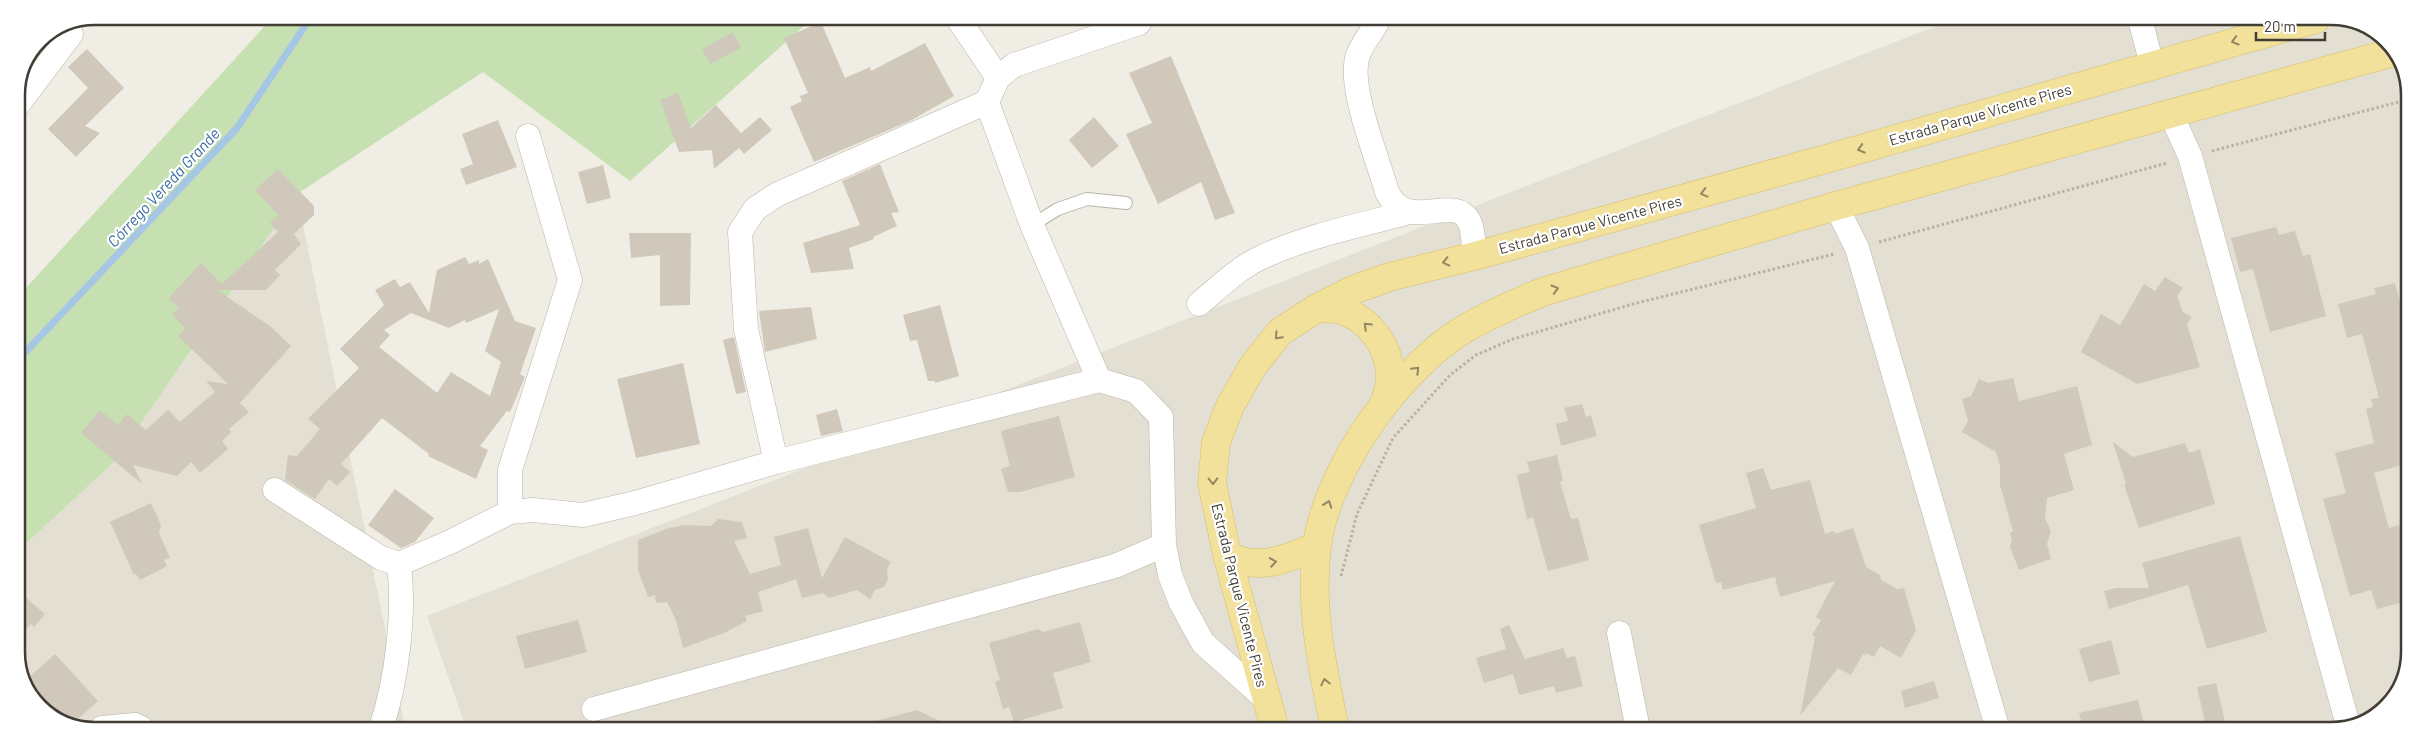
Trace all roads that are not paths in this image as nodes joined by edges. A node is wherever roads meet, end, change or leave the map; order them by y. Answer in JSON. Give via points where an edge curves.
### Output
{"nodes":[{"id":1,"x":962,"y":25,"type":"edge"},
{"id":2,"x":1133,"y":25,"type":"edge"},
{"id":3,"x":1375,"y":25,"type":"edge"},
{"id":4,"x":2142,"y":25,"type":"edge"},
{"id":5,"x":2295,"y":25,"type":"edge"},
{"id":6,"x":71,"y":34,"type":"dead end"},
{"id":7,"x":2387,"y":54,"type":"edge"},
{"id":8,"x":2152,"y":65,"type":"junction"},
{"id":9,"x":998,"y":78,"type":"junction"},
{"id":10,"x":25,"y":94,"type":"edge"},
{"id":11,"x":987,"y":102,"type":"junction"},
{"id":12,"x":2170,"y":112,"type":"junction"},
{"id":13,"x":528,"y":136,"type":"dead end"},
{"id":14,"x":1126,"y":203,"type":"dead end"},
{"id":15,"x":1836,"y":206,"type":"junction"},
{"id":16,"x":1410,"y":212,"type":"junction"},
{"id":17,"x":1032,"y":225,"type":"junction"},
{"id":18,"x":1475,"y":256,"type":"junction"},
{"id":19,"x":1199,"y":304,"type":"dead end"},
{"id":20,"x":1317,"y":308,"type":"junction"},
{"id":21,"x":1099,"y":380,"type":"junction"},
{"id":22,"x":1385,"y":402,"type":"junction"},
{"id":23,"x":776,"y":462,"type":"junction"},
{"id":24,"x":275,"y":490,"type":"dead end"},
{"id":25,"x":510,"y":512,"type":"junction"},
{"id":26,"x":1164,"y":545,"type":"junction"},
{"id":27,"x":1317,"y":546,"type":"junction"},
{"id":28,"x":1227,"y":555,"type":"junction"},
{"id":29,"x":398,"y":564,"type":"junction"},
{"id":30,"x":1619,"y":633,"type":"dead end"},
{"id":31,"x":1266,"y":700,"type":"junction"},
{"id":32,"x":594,"y":708,"type":"dead end"},
{"id":33,"x":2347,"y":720,"type":"edge"},
{"id":34,"x":383,"y":722,"type":"edge"},
{"id":35,"x":1273,"y":722,"type":"edge"},
{"id":36,"x":1333,"y":722,"type":"edge"},
{"id":37,"x":1636,"y":722,"type":"edge"},
{"id":38,"x":1996,"y":722,"type":"edge"}],
"edges":[{"from":1,"to":9,"type":"street"},
{"from":2,"to":9,"type":"street","via":[[1014,65]]},
{"from":3,"to":16,"type":"street","via":[[1358,55],[1355,78],[1358,95],[1387,192],[1393,204]]},
{"from":4,"to":8,"type":"street"},
{"from":5,"to":8,"type":"main road","name":"Estrada Parque Vicente Pires","one_way":true},
{"from":6,"to":10,"type":"street"},
{"from":7,"to":12,"type":"main road"},
{"from":8,"to":18,"type":"main road","name":"Estrada Parque Vicente Pires","one_way":true},
{"from":9,"to":11,"type":"street"},
{"from":11,"to":17,"type":"street"},
{"from":11,"to":23,"type":"street","via":[[778,194],[755,209],[740,232],[746,328]]},
{"from":12,"to":15,"type":"main road"},
{"from":12,"to":33,"type":"street","via":[[2190,156]]},
{"from":13,"to":25,"type":"street","via":[[570,280],[510,470]]},
{"from":14,"to":17,"type":"lane","via":[[1087,199],[1058,208]]},
{"from":22,"to":15,"type":"main road","one_way":true,"via":[[1434,351],[1466,328],[1506,306],[1545,291]]},
{"from":15,"to":38,"type":"street","via":[[1857,248]]},
{"from":16,"to":18,"type":"street","via":[[1448,209],[1460,213],[1469,221]]},
{"from":16,"to":19,"type":"street","via":[[1323,236],[1260,258],[1237,272]]},
{"from":17,"to":21,"type":"street"},
{"from":18,"to":20,"type":"main road","name":"Estrada Parque Vicente Pires","one_way":true,"via":[[1389,277]]},
{"from":22,"to":20,"type":"main road","one_way":true,"via":[[1390,379],[1387,356],[1378,336],[1361,320],[1340,310]]},
{"from":20,"to":28,"type":"main road","name":"Estrada Parque Vicente Pires","one_way":true,"via":[[1280,332],[1253,366],[1230,406],[1216,442],[1212,483]]},
{"from":21,"to":23,"type":"street"},
{"from":21,"to":26,"type":"street","via":[[1136,391],[1161,418]]},
{"from":27,"to":22,"type":"main road","one_way":true,"via":[[1338,476]]},
{"from":23,"to":25,"type":"street","via":[[583,515],[533,510]]},
{"from":24,"to":29,"type":"street","via":[[381,558]]},
{"from":25,"to":29,"type":"street"},
{"from":26,"to":31,"type":"street","via":[[1178,596],[1203,643]]},
{"from":26,"to":32,"type":"street","via":[[1115,566]]},
{"from":28,"to":27,"type":"main road","one_way":true,"via":[[1236,560],[1263,564],[1286,560]]},
{"from":36,"to":27,"type":"main road","one_way":true,"via":[[1314,602]]},
{"from":28,"to":31,"type":"main road","name":"Estrada Parque Vicente Pires"},
{"from":29,"to":34,"type":"street","via":[[403,593],[391,698]]},
{"from":30,"to":37,"type":"street"},
{"from":31,"to":35,"type":"main road","name":"Estrada Parque Vicente Pires"}]}
